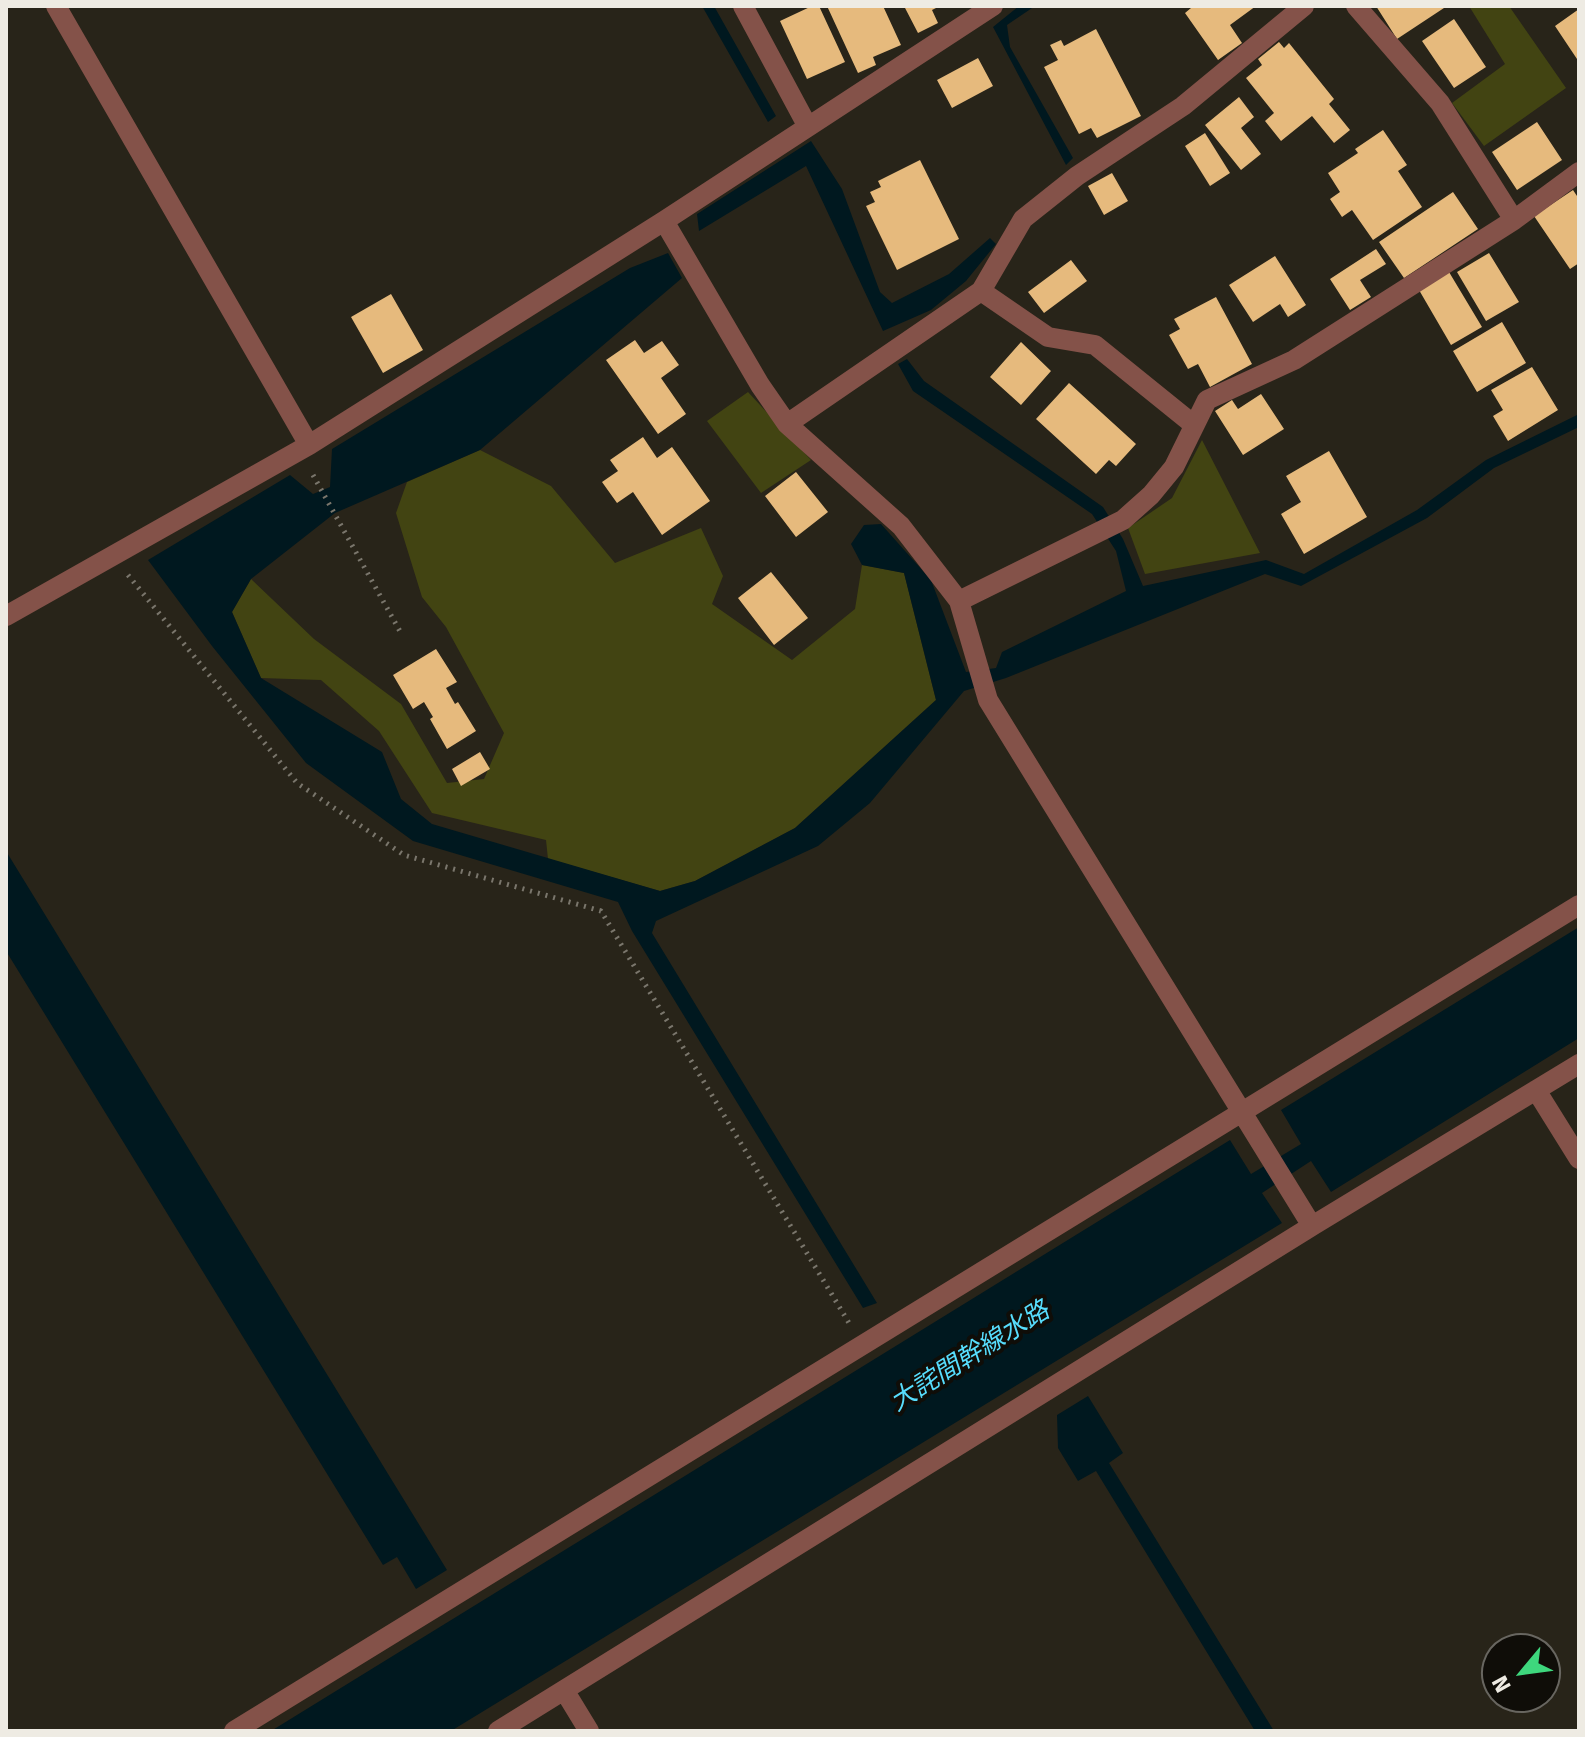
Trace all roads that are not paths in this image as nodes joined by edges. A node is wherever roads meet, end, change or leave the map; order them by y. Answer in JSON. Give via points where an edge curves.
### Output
{"nodes":[{"id":1,"x":56,"y":6,"type":"edge"},
{"id":2,"x":743,"y":6,"type":"edge"},
{"id":3,"x":993,"y":6,"type":"edge"},
{"id":4,"x":1304,"y":6,"type":"edge"},
{"id":5,"x":1356,"y":6,"type":"edge"},
{"id":6,"x":808,"y":127,"type":"junction"},
{"id":7,"x":1579,"y":172,"type":"edge"},
{"id":8,"x":1514,"y":220,"type":"junction"},
{"id":9,"x":664,"y":221,"type":"junction"},
{"id":10,"x":981,"y":291,"type":"junction"},
{"id":11,"x":787,"y":424,"type":"junction"},
{"id":12,"x":1194,"y":425,"type":"junction"},
{"id":13,"x":309,"y":445,"type":"junction"},
{"id":14,"x":959,"y":601,"type":"junction"},
{"id":15,"x":6,"y":616,"type":"edge"},
{"id":16,"x":1579,"y":905,"type":"edge"},
{"id":17,"x":1579,"y":1064,"type":"edge"},
{"id":18,"x":1536,"y":1090,"type":"junction"},
{"id":19,"x":1243,"y":1113,"type":"junction"},
{"id":20,"x":1579,"y":1159,"type":"edge"},
{"id":21,"x":1312,"y":1226,"type":"junction"},
{"id":22,"x":564,"y":1690,"type":"junction"},
{"id":23,"x":234,"y":1731,"type":"edge"},
{"id":24,"x":498,"y":1731,"type":"edge"},
{"id":25,"x":589,"y":1731,"type":"edge"}],
"edges":[{"from":1,"to":13,"type":"street"},
{"from":2,"to":6,"type":"street"},
{"from":3,"to":6,"type":"street"},
{"from":4,"to":10,"type":"street","via":[[1183,106],[1023,219]]},
{"from":5,"to":8,"type":"street","via":[[1440,103]]},
{"from":6,"to":9,"type":"street"},
{"from":7,"to":8,"type":"street"},
{"from":8,"to":12,"type":"street","via":[[1294,360],[1207,400]]},
{"from":9,"to":11,"type":"street"},
{"from":9,"to":13,"type":"street"},
{"from":10,"to":11,"type":"street"},
{"from":10,"to":12,"type":"street","via":[[1048,337],[1095,345]]},
{"from":11,"to":14,"type":"street","via":[[901,526]]},
{"from":12,"to":14,"type":"street","via":[[1174,467],[1123,520]]},
{"from":13,"to":15,"type":"street"},
{"from":14,"to":19,"type":"street","via":[[988,700]]},
{"from":16,"to":19,"type":"street"},
{"from":17,"to":18,"type":"street"},
{"from":18,"to":20,"type":"street"},
{"from":18,"to":21,"type":"street"},
{"from":19,"to":21,"type":"street"},
{"from":19,"to":23,"type":"street"},
{"from":21,"to":22,"type":"street"},
{"from":22,"to":24,"type":"street"},
{"from":22,"to":25,"type":"street"}]}
